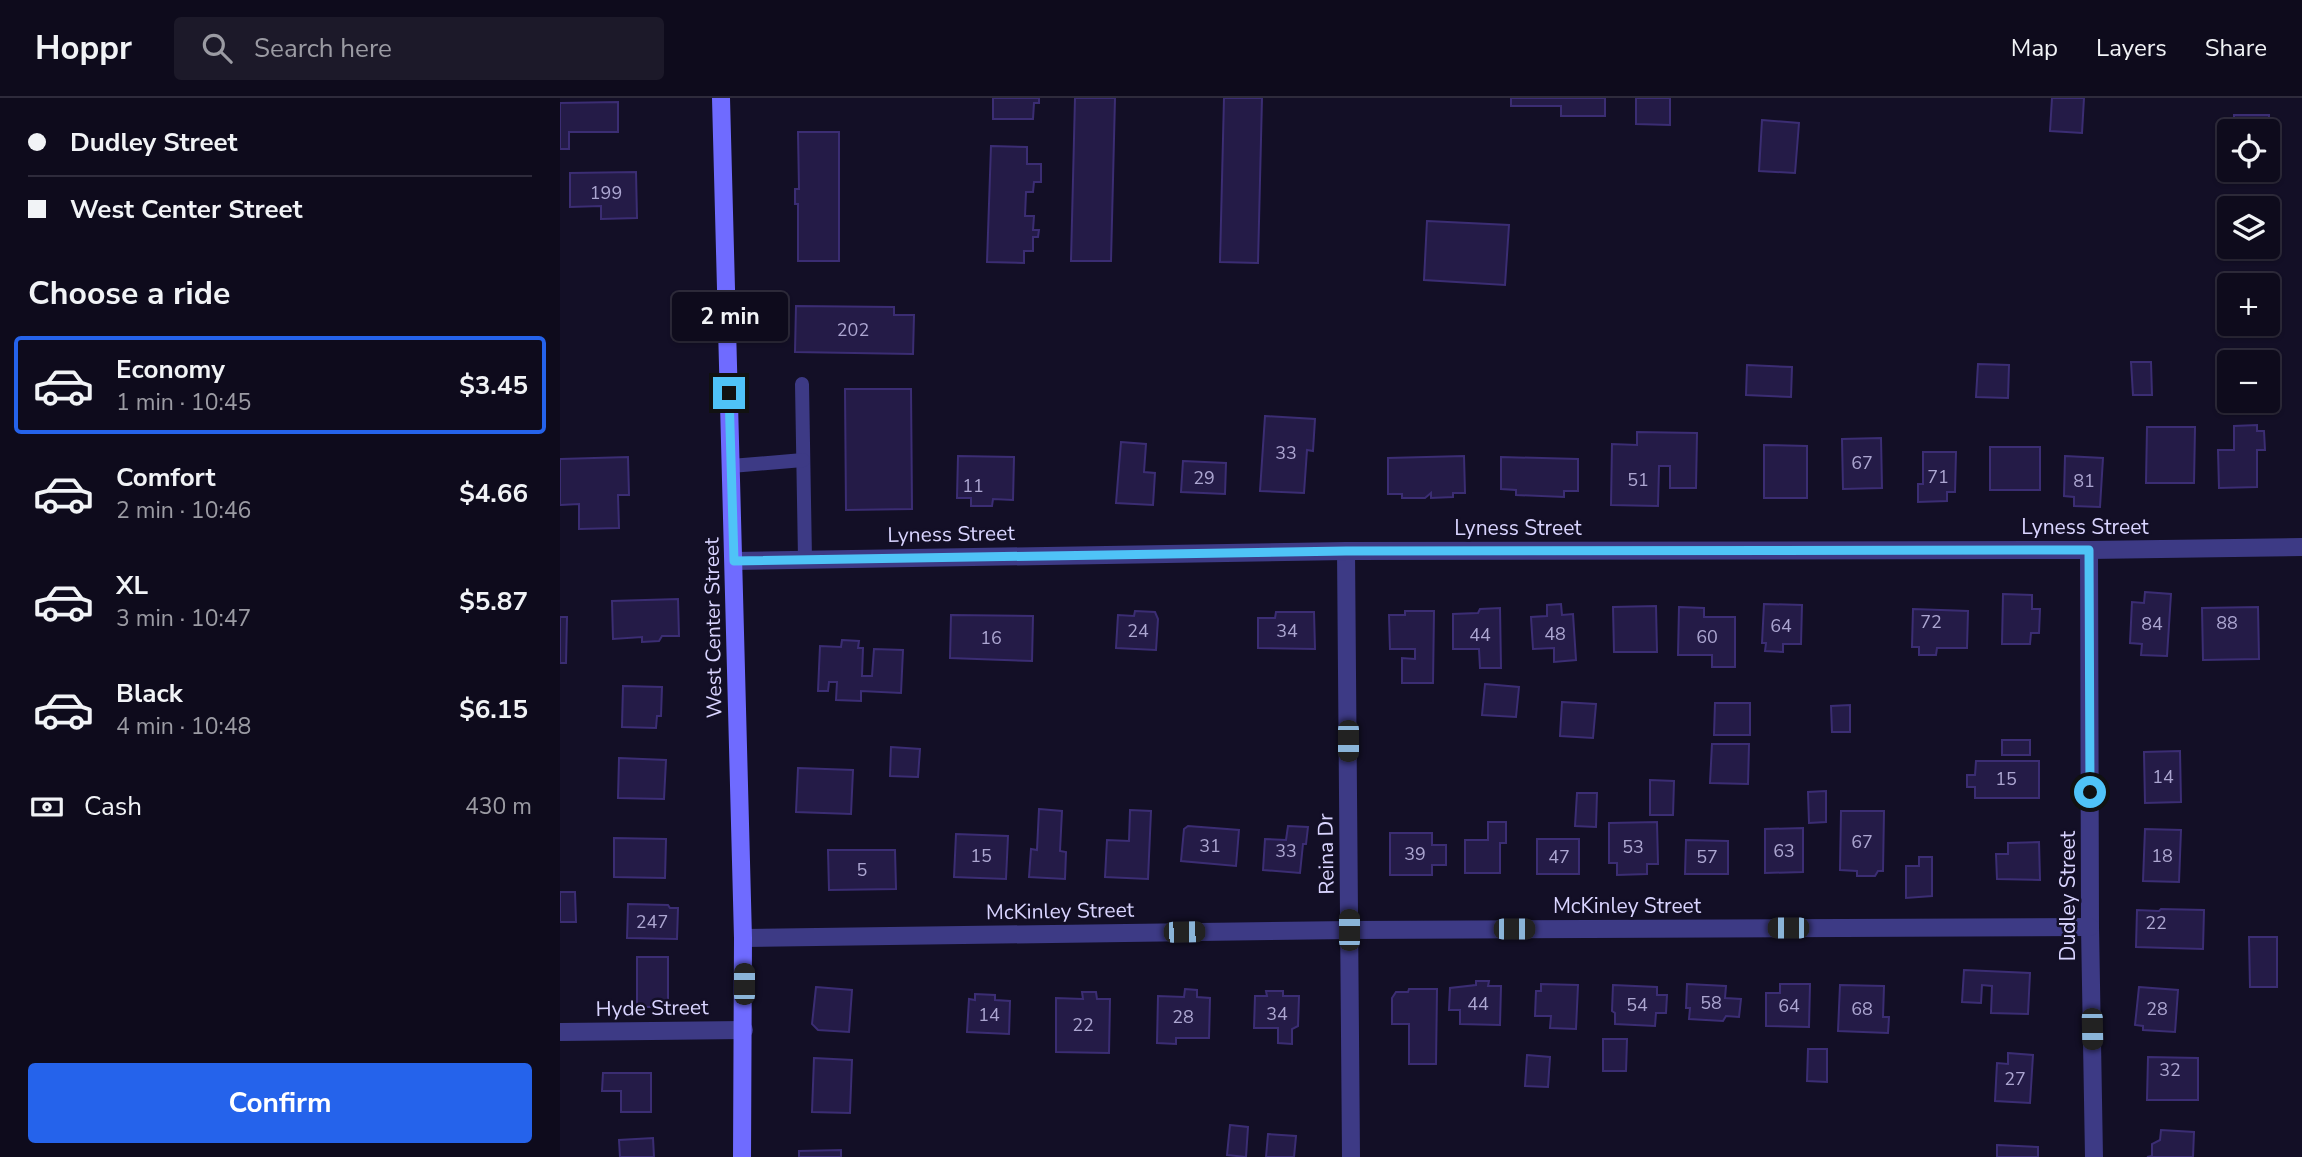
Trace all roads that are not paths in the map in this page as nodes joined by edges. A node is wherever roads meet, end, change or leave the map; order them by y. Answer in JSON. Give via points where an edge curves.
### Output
{"nodes":[{"id":1,"x":721,"y":98,"type":"edge"},
{"id":2,"x":802,"y":384,"type":"dead end"},
{"id":3,"x":803,"y":460,"type":"junction"},
{"id":4,"x":731,"y":466,"type":"junction"},
{"id":5,"x":2302,"y":547,"type":"edge"},
{"id":6,"x":2089,"y":550,"type":"junction"},
{"id":7,"x":1346,"y":551,"type":"junction"},
{"id":8,"x":805,"y":559,"type":"junction"},
{"id":9,"x":734,"y":561,"type":"junction"},
{"id":10,"x":2090,"y":927,"type":"junction"},
{"id":11,"x":1349,"y":930,"type":"junction"},
{"id":12,"x":743,"y":938,"type":"junction"},
{"id":13,"x":744,"y":1030,"type":"junction"},
{"id":14,"x":560,"y":1032,"type":"edge"},
{"id":15,"x":742,"y":1157,"type":"edge"},
{"id":16,"x":1351,"y":1157,"type":"edge"},
{"id":17,"x":2094,"y":1157,"type":"edge"}],
"edges":[{"from":1,"to":4,"type":"main road","name":"West Center Street"},
{"from":2,"to":3,"type":"lane"},
{"from":3,"to":4,"type":"lane"},
{"from":3,"to":8,"type":"lane"},
{"from":4,"to":9,"type":"main road","name":"West Center Street"},
{"from":5,"to":6,"type":"street","name":"Lyness Street"},
{"from":6,"to":7,"type":"street","name":"Lyness Street"},
{"from":6,"to":10,"type":"street","name":"Dudley Street"},
{"from":7,"to":8,"type":"street","name":"Lyness Street"},
{"from":7,"to":11,"type":"street","name":"Reina Dr"},
{"from":8,"to":9,"type":"street","name":"Lyness Street"},
{"from":9,"to":12,"type":"main road","name":"West Center Street"},
{"from":10,"to":11,"type":"street","name":"McKinley Street"},
{"from":10,"to":17,"type":"street","name":"Dudley Street"},
{"from":11,"to":12,"type":"street","name":"McKinley Street"},
{"from":11,"to":16,"type":"street","name":"Reina Dr"},
{"from":12,"to":13,"type":"main road","name":"West Center Street"},
{"from":13,"to":14,"type":"street","name":"Hyde Street"},
{"from":13,"to":15,"type":"main road","name":"West Center Street"}]}
